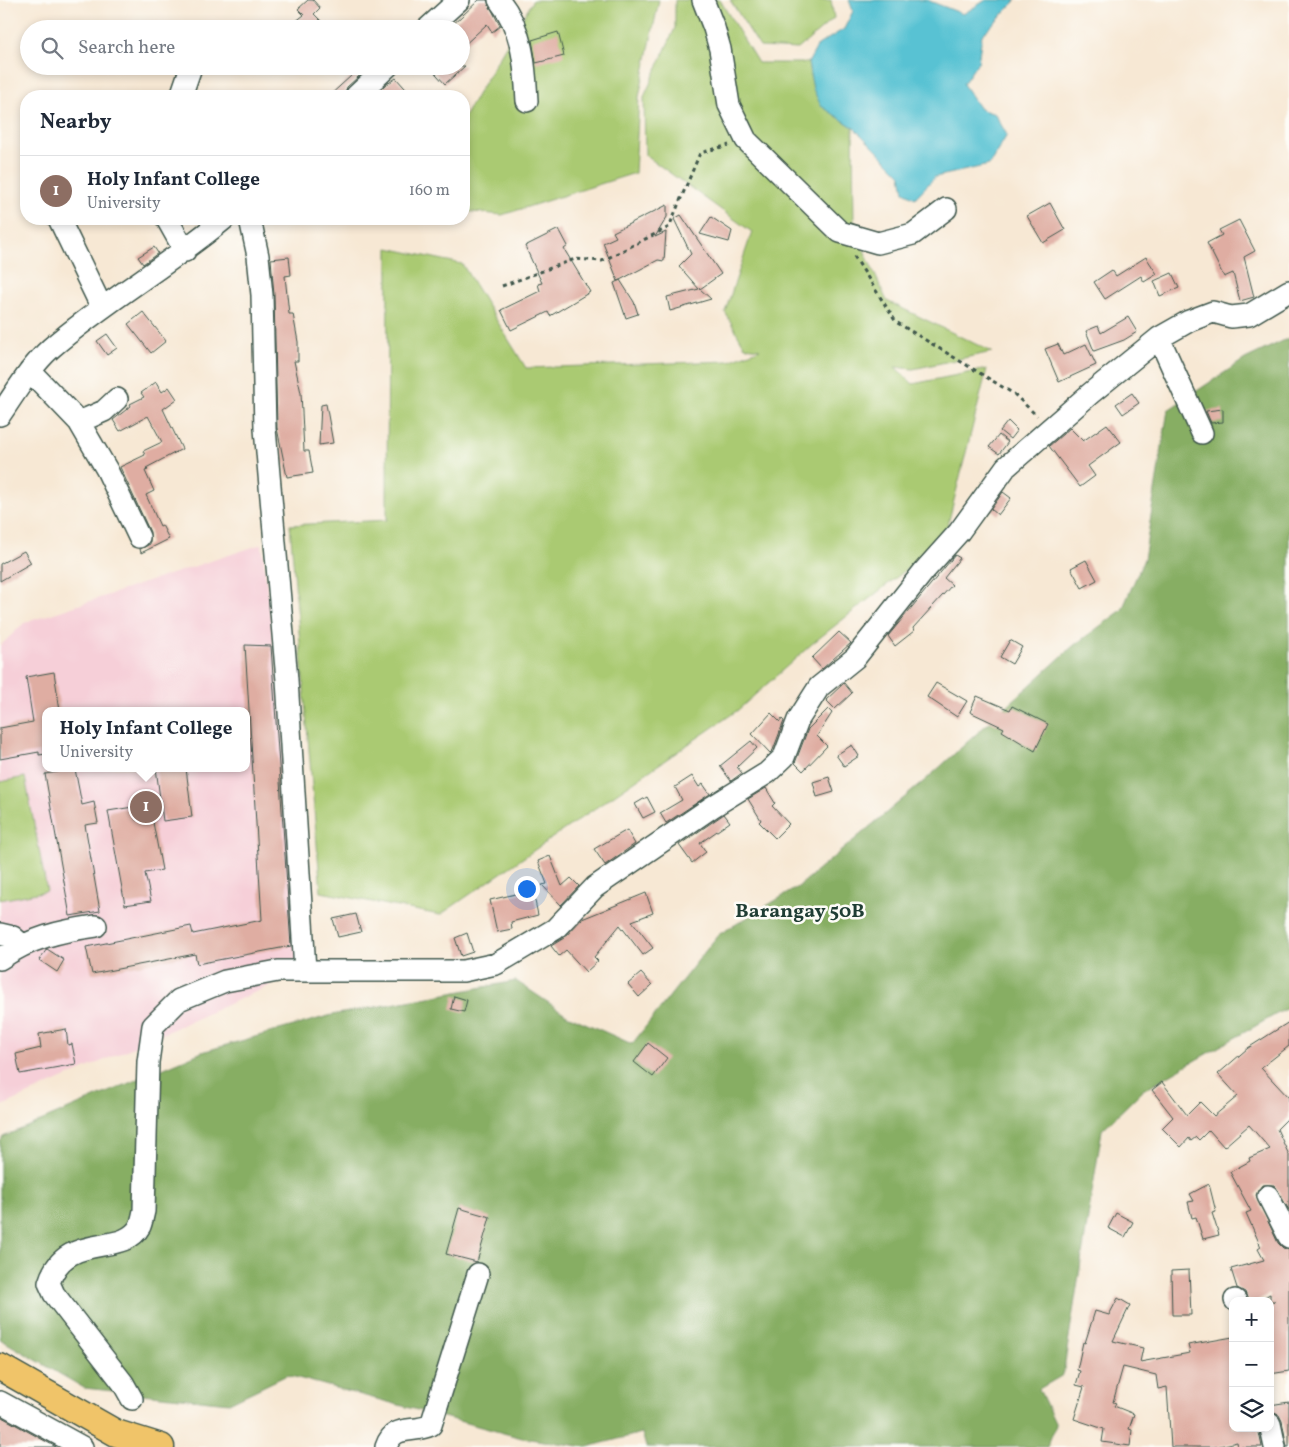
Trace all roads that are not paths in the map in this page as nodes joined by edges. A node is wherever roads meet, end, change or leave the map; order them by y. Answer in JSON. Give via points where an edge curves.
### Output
{"nodes":[{"id":1,"x":459,"y":0,"type":"edge"},
{"id":2,"x":499,"y":0,"type":"edge"},
{"id":3,"x":703,"y":0,"type":"edge"},
{"id":4,"x":437,"y":20,"type":"edge"},
{"id":5,"x":188,"y":75,"type":"edge"},
{"id":6,"x":378,"y":75,"type":"edge"},
{"id":7,"x":183,"y":90,"type":"edge"},
{"id":8,"x":362,"y":90,"type":"edge"},
{"id":9,"x":527,"y":101,"type":"dead end"},
{"id":10,"x":946,"y":209,"type":"dead end"},
{"id":11,"x":62,"y":225,"type":"edge"},
{"id":12,"x":170,"y":225,"type":"edge"},
{"id":13,"x":217,"y":225,"type":"edge"},
{"id":14,"x":251,"y":225,"type":"edge"},
{"id":15,"x":185,"y":251,"type":"junction"},
{"id":16,"x":1289,"y":291,"type":"edge"},
{"id":17,"x":102,"y":308,"type":"junction"},
{"id":18,"x":1159,"y":338,"type":"junction"},
{"id":19,"x":30,"y":371,"type":"junction"},
{"id":20,"x":117,"y":399,"type":"dead end"},
{"id":21,"x":0,"y":415,"type":"edge"},
{"id":22,"x":79,"y":422,"type":"junction"},
{"id":23,"x":1202,"y":433,"type":"dead end"},
{"id":24,"x":139,"y":537,"type":"dead end"},
{"id":25,"x":96,"y":926,"type":"dead end"},
{"id":26,"x":0,"y":934,"type":"edge"},
{"id":27,"x":22,"y":945,"type":"junction"},
{"id":28,"x":0,"y":959,"type":"edge"},
{"id":29,"x":305,"y":970,"type":"junction"},
{"id":30,"x":1268,"y":1196,"type":"dead end"},
{"id":31,"x":1289,"y":1237,"type":"edge"},
{"id":32,"x":478,"y":1274,"type":"dead end"},
{"id":33,"x":0,"y":1368,"type":"edge"},
{"id":34,"x":132,"y":1399,"type":"dead end"},
{"id":35,"x":0,"y":1402,"type":"edge"},
{"id":36,"x":64,"y":1404,"type":"junction"},
{"id":37,"x":50,"y":1429,"type":"junction"},
{"id":38,"x":1272,"y":1432,"type":"edge"},
{"id":39,"x":115,"y":1440,"type":"edge"},
{"id":40,"x":82,"y":1447,"type":"edge"},
{"id":41,"x":161,"y":1447,"type":"edge"},
{"id":42,"x":386,"y":1447,"type":"edge"},
{"id":43,"x":1275,"y":1447,"type":"edge"}],
"edges":[{"from":1,"to":4,"type":"street"},
{"from":2,"to":9,"type":"street","via":[[519,36],[525,61]]},
{"from":3,"to":10,"type":"street","via":[[716,35],[728,105],[746,140],[840,232],[878,243],[913,234]]},
{"from":5,"to":7,"type":"street"},
{"from":6,"to":8,"type":"street"},
{"from":11,"to":17,"type":"street"},
{"from":12,"to":15,"type":"street"},
{"from":13,"to":15,"type":"street"},
{"from":14,"to":29,"type":"street","via":[[262,295],[265,429],[287,680]]},
{"from":15,"to":17,"type":"street"},
{"from":16,"to":18,"type":"street","via":[[1249,315],[1230,317],[1214,312],[1189,321]]},
{"from":17,"to":19,"type":"street","via":[[50,349]]},
{"from":18,"to":23,"type":"street"},
{"from":18,"to":29,"type":"street","via":[[1006,468],[959,532],[855,658],[819,687],[798,720],[784,756],[767,773],[696,817],[595,887],[555,929],[496,964],[463,971]]},
{"from":19,"to":21,"type":"street"},
{"from":19,"to":22,"type":"street"},
{"from":20,"to":22,"type":"street","via":[[104,411]]},
{"from":22,"to":24,"type":"street"},
{"from":25,"to":27,"type":"street","via":[[62,930]]},
{"from":26,"to":27,"type":"street","via":[[12,937]]},
{"from":27,"to":28,"type":"street"},
{"from":29,"to":34,"type":"street","via":[[278,971],[225,981],[179,1000],[154,1026],[148,1062],[144,1210],[139,1227],[125,1238],[82,1248],[59,1263],[52,1274],[49,1283],[54,1294]]},
{"from":30,"to":31,"type":"street"},
{"from":32,"to":42,"type":"street","via":[[434,1420],[423,1429],[394,1433]]},
{"from":33,"to":36,"type":"main road"},
{"from":35,"to":37,"type":"street"},
{"from":36,"to":37,"type":"street"},
{"from":36,"to":39,"type":"main road"},
{"from":37,"to":40,"type":"street"},
{"from":38,"to":43,"type":"street"},
{"from":39,"to":41,"type":"main road"}]}
